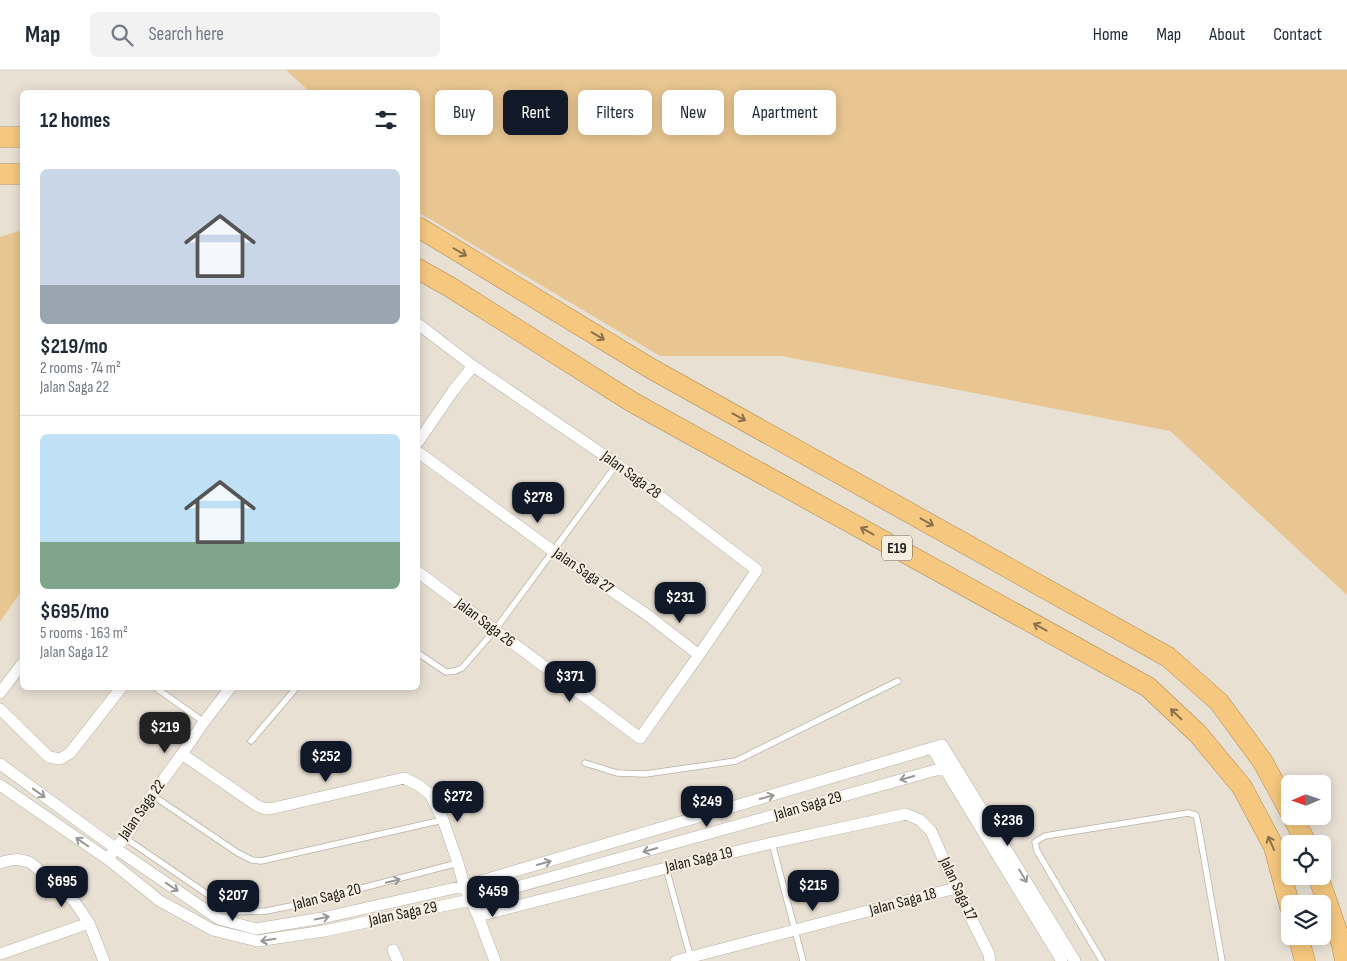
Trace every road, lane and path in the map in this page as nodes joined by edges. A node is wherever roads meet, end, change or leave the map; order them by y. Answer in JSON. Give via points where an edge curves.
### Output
{"nodes":[{"id":1,"x":0,"y":137,"type":"edge"},
{"id":2,"x":20,"y":137,"type":"edge"},
{"id":3,"x":0,"y":174,"type":"edge"},
{"id":4,"x":20,"y":174,"type":"edge"},
{"id":5,"x":420,"y":228,"type":"edge"},
{"id":6,"x":420,"y":270,"type":"edge"},
{"id":7,"x":420,"y":326,"type":"edge"},
{"id":8,"x":473,"y":366,"type":"junction"},
{"id":9,"x":420,"y":439,"type":"edge"},
{"id":10,"x":420,"y":453,"type":"edge"},
{"id":11,"x":617,"y":464,"type":"junction"},
{"id":12,"x":553,"y":551,"type":"junction"},
{"id":13,"x":420,"y":574,"type":"edge"},
{"id":14,"x":495,"y":630,"type":"junction"},
{"id":15,"x":420,"y":654,"type":"edge"},
{"id":16,"x":699,"y":655,"type":"junction"},
{"id":17,"x":20,"y":667,"type":"edge"},
{"id":18,"x":898,"y":681,"type":"dead end"},
{"id":19,"x":118,"y":690,"type":"edge"},
{"id":20,"x":159,"y":690,"type":"edge"},
{"id":21,"x":228,"y":690,"type":"edge"},
{"id":22,"x":295,"y":690,"type":"edge"},
{"id":23,"x":0,"y":693,"type":"edge"},
{"id":24,"x":0,"y":709,"type":"edge"},
{"id":25,"x":204,"y":722,"type":"junction"},
{"id":26,"x":251,"y":741,"type":"dead end"},
{"id":27,"x":182,"y":754,"type":"junction"},
{"id":28,"x":586,"y":763,"type":"dead end"},
{"id":29,"x":0,"y":764,"type":"edge"},
{"id":30,"x":949,"y":766,"type":"junction"},
{"id":31,"x":0,"y":785,"type":"edge"},
{"id":32,"x":152,"y":794,"type":"junction"},
{"id":33,"x":1281,"y":795,"type":"edge"},
{"id":34,"x":443,"y":820,"type":"junction"},
{"id":35,"x":920,"y":820,"type":"joint"},
{"id":36,"x":125,"y":838,"type":"junction"},
{"id":37,"x":772,"y":843,"type":"junction"},
{"id":38,"x":115,"y":848,"type":"junction"},
{"id":39,"x":109,"y":860,"type":"junction"},
{"id":40,"x":5,"y":861,"type":"edge"},
{"id":41,"x":458,"y":863,"type":"junction"},
{"id":42,"x":666,"y":868,"type":"junction"},
{"id":43,"x":1321,"y":885,"type":"edge"},
{"id":44,"x":464,"y":886,"type":"junction"},
{"id":45,"x":956,"y":888,"type":"junction"},
{"id":46,"x":1287,"y":895,"type":"edge"},
{"id":47,"x":470,"y":900,"type":"junction"},
{"id":48,"x":478,"y":916,"type":"junction"},
{"id":49,"x":89,"y":923,"type":"junction"},
{"id":50,"x":795,"y":930,"type":"junction"},
{"id":51,"x":1301,"y":945,"type":"edge"},
{"id":52,"x":0,"y":954,"type":"edge"},
{"id":53,"x":691,"y":959,"type":"edge"},
{"id":54,"x":104,"y":961,"type":"edge"},
{"id":55,"x":495,"y":961,"type":"edge"},
{"id":56,"x":676,"y":961,"type":"edge"},
{"id":57,"x":803,"y":961,"type":"edge"},
{"id":58,"x":990,"y":961,"type":"edge"},
{"id":59,"x":1062,"y":961,"type":"edge"},
{"id":60,"x":1074,"y":961,"type":"edge"},
{"id":61,"x":1102,"y":961,"type":"edge"},
{"id":62,"x":1222,"y":961,"type":"edge"},
{"id":63,"x":1305,"y":961,"type":"edge"},
{"id":64,"x":1345,"y":961,"type":"edge"}],
"edges":[{"from":1,"to":2,"type":"highway"},
{"from":3,"to":4,"type":"highway"},
{"from":5,"to":33,"type":"highway","number":"E19","one_way":true,"via":[[650,368],[1168,657],[1219,702],[1263,762]]},
{"from":46,"to":6,"type":"highway","number":"E19","one_way":true,"via":[[1274,846],[1242,787],[1198,734],[1148,687],[632,402]]},
{"from":7,"to":8,"type":"street","name":"Jalan Saga 28"},
{"from":8,"to":9,"type":"street"},
{"from":8,"to":11,"type":"street","name":"Jalan Saga 28"},
{"from":10,"to":12,"type":"street","name":"Jalan Saga 27"},
{"from":11,"to":12,"type":"lane"},
{"from":11,"to":16,"type":"street","name":"Jalan Saga 28","via":[[757,570]]},
{"from":12,"to":14,"type":"lane"},
{"from":12,"to":16,"type":"street","name":"Jalan Saga 27","via":[[646,614]]},
{"from":13,"to":14,"type":"street","name":"Jalan Saga 26"},
{"from":14,"to":15,"type":"lane","via":[[462,668],[455,671],[446,672]]},
{"from":14,"to":16,"type":"street","name":"Jalan Saga 26","via":[[640,738]]},
{"from":17,"to":23,"type":"street"},
{"from":18,"to":28,"type":"lane","via":[[736,761],[645,774],[617,773]]},
{"from":19,"to":24,"type":"street","via":[[70,754],[60,759],[50,757]]},
{"from":20,"to":25,"type":"lane"},
{"from":21,"to":25,"type":"street","name":"Jalan Saga 22"},
{"from":22,"to":26,"type":"lane"},
{"from":25,"to":27,"type":"street","name":"Jalan Saga 22"},
{"from":27,"to":32,"type":"street","name":"Jalan Saga 22"},
{"from":27,"to":34,"type":"street","via":[[265,809],[404,778],[430,794]]},
{"from":29,"to":38,"type":"street","name":"Jalan Saga 29","one_way":true},
{"from":44,"to":30,"type":"street","name":"Jalan Saga 29","one_way":true,"via":[[937,747]]},
{"from":30,"to":47,"type":"street","name":"Jalan Saga 29","one_way":true},
{"from":30,"to":59,"type":"street"},
{"from":30,"to":60,"type":"street","one_way":true},
{"from":39,"to":31,"type":"street","name":"Jalan Saga 29","one_way":true},
{"from":32,"to":34,"type":"lane","via":[[238,853],[256,861]]},
{"from":32,"to":36,"type":"street","name":"Jalan Saga 22"},
{"from":34,"to":41,"type":"street"},
{"from":35,"to":37,"type":"street","name":"Jalan Saga 19","via":[[906,814]]},
{"from":35,"to":45,"type":"street","name":"Jalan Saga 17","via":[[931,831]]},
{"from":36,"to":38,"type":"street","name":"Jalan Saga 22"},
{"from":36,"to":41,"type":"lane","name":"Jalan Saga 20","one_way":true,"via":[[235,912],[266,911],[301,904]]},
{"from":37,"to":42,"type":"street","name":"Jalan Saga 19"},
{"from":37,"to":50,"type":"lane"},
{"from":38,"to":39,"type":"street","name":"Jalan Saga 22"},
{"from":38,"to":44,"type":"street","name":"Jalan Saga 29","one_way":true,"via":[[219,920],[256,929],[322,918]]},
{"from":47,"to":39,"type":"street","name":"Jalan Saga 29","one_way":true,"via":[[324,931],[257,941],[213,930],[160,901]]},
{"from":40,"to":49,"type":"street","via":[[22,859],[31,863],[74,901]]},
{"from":41,"to":44,"type":"street"},
{"from":42,"to":48,"type":"street","name":"Jalan Saga 19"},
{"from":42,"to":53,"type":"lane"},
{"from":43,"to":64,"type":"highway"},
{"from":44,"to":47,"type":"street"},
{"from":45,"to":50,"type":"street","name":"Jalan Saga 18"},
{"from":45,"to":58,"type":"street","name":"Jalan Saga 17"},
{"from":47,"to":48,"type":"street"},
{"from":48,"to":55,"type":"street"},
{"from":49,"to":52,"type":"street"},
{"from":49,"to":54,"type":"street"},
{"from":50,"to":53,"type":"street","name":"Jalan Saga 18"},
{"from":50,"to":57,"type":"lane"},
{"from":51,"to":63,"type":"highway"},
{"from":53,"to":56,"type":"street","name":"Jalan Saga 18"},
{"from":61,"to":62,"type":"lane","via":[[1037,852],[1035,842],[1045,836],[1188,813],[1196,815]]}]}
